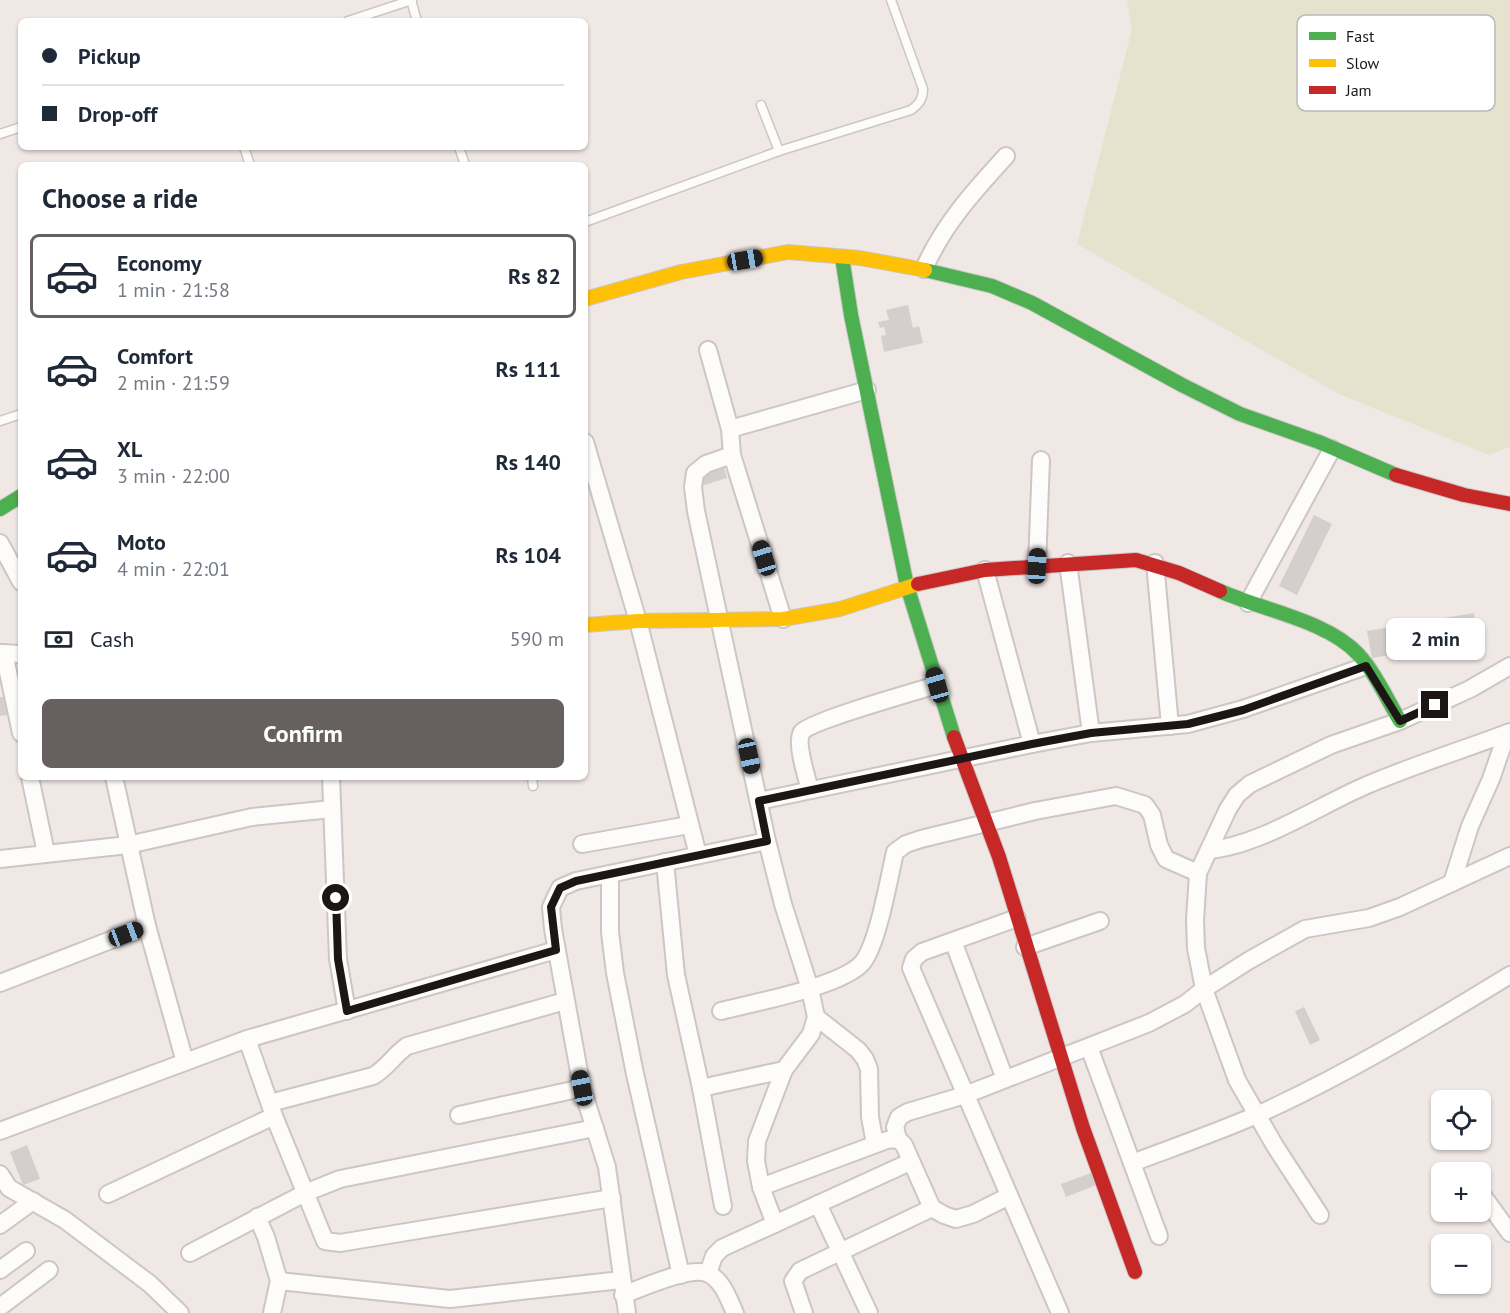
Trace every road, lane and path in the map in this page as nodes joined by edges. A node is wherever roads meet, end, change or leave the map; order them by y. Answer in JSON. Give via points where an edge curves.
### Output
{"nodes":[{"id":1,"x":411,"y":0,"type":"edge"},
{"id":2,"x":891,"y":0,"type":"edge"},
{"id":3,"x":357,"y":18,"type":"edge"},
{"id":4,"x":416,"y":18,"type":"edge"},
{"id":5,"x":761,"y":105,"type":"dead end"},
{"id":6,"x":18,"y":128,"type":"edge"},
{"id":7,"x":0,"y":134,"type":"edge"},
{"id":8,"x":779,"y":152,"type":"junction"},
{"id":9,"x":1006,"y":156,"type":"dead end"},
{"id":10,"x":588,"y":221,"type":"edge"},
{"id":11,"x":842,"y":257,"type":"junction"},
{"id":12,"x":924,"y":270,"type":"junction"},
{"id":13,"x":588,"y":298,"type":"edge"},
{"id":14,"x":708,"y":350,"type":"dead end"},
{"id":15,"x":867,"y":390,"type":"junction"},
{"id":16,"x":18,"y":415,"type":"edge"},
{"id":17,"x":0,"y":421,"type":"edge"},
{"id":18,"x":730,"y":429,"type":"junction"},
{"id":19,"x":1332,"y":449,"type":"junction"},
{"id":20,"x":588,"y":452,"type":"edge"},
{"id":21,"x":732,"y":455,"type":"junction"},
{"id":22,"x":1041,"y":460,"type":"dead end"},
{"id":23,"x":18,"y":498,"type":"edge"},
{"id":24,"x":1510,"y":504,"type":"edge"},
{"id":25,"x":0,"y":509,"type":"edge"},
{"id":26,"x":0,"y":543,"type":"edge"},
{"id":27,"x":1068,"y":563,"type":"junction"},
{"id":28,"x":1155,"y":563,"type":"junction"},
{"id":29,"x":1037,"y":566,"type":"junction"},
{"id":30,"x":985,"y":570,"type":"junction"},
{"id":31,"x":18,"y":576,"type":"edge"},
{"id":32,"x":907,"y":586,"type":"junction"},
{"id":33,"x":1248,"y":603,"type":"junction"},
{"id":34,"x":783,"y":619,"type":"junction"},
{"id":35,"x":638,"y":621,"type":"junction"},
{"id":36,"x":721,"y":621,"type":"junction"},
{"id":37,"x":588,"y":625,"type":"edge"},
{"id":38,"x":8,"y":653,"type":"edge"},
{"id":39,"x":1366,"y":666,"type":"junction"},
{"id":40,"x":1510,"y":666,"type":"edge"},
{"id":41,"x":937,"y":685,"type":"junction"},
{"id":42,"x":18,"y":715,"type":"edge"},
{"id":43,"x":1400,"y":721,"type":"junction"},
{"id":44,"x":1170,"y":726,"type":"junction"},
{"id":45,"x":1091,"y":733,"type":"junction"},
{"id":46,"x":1509,"y":733,"type":"edge"},
{"id":47,"x":1032,"y":744,"type":"junction"},
{"id":48,"x":961,"y":758,"type":"junction"},
{"id":49,"x":31,"y":780,"type":"edge"},
{"id":50,"x":115,"y":780,"type":"edge"},
{"id":51,"x":331,"y":780,"type":"edge"},
{"id":52,"x":810,"y":790,"type":"junction"},
{"id":53,"x":759,"y":801,"type":"junction"},
{"id":54,"x":332,"y":810,"type":"junction"},
{"id":55,"x":986,"y":824,"type":"junction"},
{"id":56,"x":689,"y":825,"type":"junction"},
{"id":57,"x":767,"y":841,"type":"junction"},
{"id":58,"x":582,"y":844,"type":"dead end"},
{"id":59,"x":128,"y":845,"type":"junction"},
{"id":60,"x":1209,"y":850,"type":"junction"},
{"id":61,"x":46,"y":853,"type":"junction"},
{"id":62,"x":698,"y":855,"type":"junction"},
{"id":63,"x":1510,"y":856,"type":"edge"},
{"id":64,"x":0,"y":859,"type":"edge"},
{"id":65,"x":665,"y":862,"type":"junction"},
{"id":66,"x":1198,"y":873,"type":"junction"},
{"id":67,"x":610,"y":874,"type":"junction"},
{"id":68,"x":1452,"y":883,"type":"junction"},
{"id":69,"x":1017,"y":918,"type":"junction"},
{"id":70,"x":1100,"y":921,"type":"dead end"},
{"id":71,"x":147,"y":926,"type":"junction"},
{"id":72,"x":953,"y":941,"type":"junction"},
{"id":73,"x":1026,"y":947,"type":"junction"},
{"id":74,"x":556,"y":950,"type":"junction"},
{"id":75,"x":1510,"y":975,"type":"edge"},
{"id":76,"x":0,"y":983,"type":"edge"},
{"id":77,"x":810,"y":989,"type":"junction"},
{"id":78,"x":1204,"y":989,"type":"junction"},
{"id":79,"x":565,"y":1001,"type":"junction"},
{"id":80,"x":347,"y":1011,"type":"junction"},
{"id":81,"x":721,"y":1011,"type":"dead end"},
{"id":82,"x":816,"y":1017,"type":"junction"},
{"id":83,"x":247,"y":1039,"type":"junction"},
{"id":84,"x":1089,"y":1047,"type":"junction"},
{"id":85,"x":1060,"y":1056,"type":"junction"},
{"id":86,"x":185,"y":1062,"type":"junction"},
{"id":87,"x":784,"y":1070,"type":"junction"},
{"id":88,"x":1005,"y":1079,"type":"junction"},
{"id":89,"x":582,"y":1088,"type":"junction"},
{"id":90,"x":701,"y":1088,"type":"junction"},
{"id":91,"x":965,"y":1095,"type":"junction"},
{"id":92,"x":272,"y":1109,"type":"junction"},
{"id":93,"x":459,"y":1114,"type":"dead end"},
{"id":94,"x":1258,"y":1114,"type":"junction"},
{"id":95,"x":595,"y":1128,"type":"junction"},
{"id":96,"x":0,"y":1131,"type":"edge"},
{"id":97,"x":898,"y":1139,"type":"junction"},
{"id":98,"x":875,"y":1144,"type":"junction"},
{"id":99,"x":910,"y":1162,"type":"junction"},
{"id":100,"x":1132,"y":1163,"type":"junction"},
{"id":101,"x":0,"y":1174,"type":"edge"},
{"id":102,"x":761,"y":1187,"type":"junction"},
{"id":103,"x":305,"y":1193,"type":"junction"},
{"id":104,"x":108,"y":1194,"type":"dead end"},
{"id":105,"x":1009,"y":1196,"type":"junction"},
{"id":106,"x":612,"y":1198,"type":"junction"},
{"id":107,"x":33,"y":1201,"type":"junction"},
{"id":108,"x":818,"y":1204,"type":"junction"},
{"id":109,"x":723,"y":1206,"type":"dead end"},
{"id":110,"x":1491,"y":1207,"type":"edge"},
{"id":111,"x":932,"y":1208,"type":"junction"},
{"id":112,"x":1320,"y":1215,"type":"dead end"},
{"id":113,"x":257,"y":1217,"type":"junction"},
{"id":114,"x":775,"y":1224,"type":"junction"},
{"id":115,"x":0,"y":1225,"type":"edge"},
{"id":116,"x":1510,"y":1233,"type":"edge"},
{"id":117,"x":1159,"y":1236,"type":"dead end"},
{"id":118,"x":26,"y":1251,"type":"dead end"},
{"id":119,"x":840,"y":1251,"type":"junction"},
{"id":120,"x":190,"y":1253,"type":"dead end"},
{"id":121,"x":0,"y":1270,"type":"edge"},
{"id":122,"x":49,"y":1270,"type":"dead end"},
{"id":123,"x":1135,"y":1272,"type":"dead end"},
{"id":124,"x":708,"y":1273,"type":"junction"},
{"id":125,"x":681,"y":1275,"type":"junction"},
{"id":126,"x":279,"y":1281,"type":"junction"},
{"id":127,"x":622,"y":1287,"type":"junction"},
{"id":128,"x":0,"y":1307,"type":"edge"},
{"id":129,"x":180,"y":1313,"type":"edge"},
{"id":130,"x":272,"y":1313,"type":"edge"},
{"id":131,"x":627,"y":1313,"type":"edge"},
{"id":132,"x":735,"y":1313,"type":"edge"},
{"id":133,"x":804,"y":1313,"type":"edge"},
{"id":134,"x":869,"y":1313,"type":"edge"},
{"id":135,"x":1060,"y":1313,"type":"edge"}],
"edges":[{"from":1,"to":3,"type":"lane"},
{"from":1,"to":4,"type":"lane"},
{"from":2,"to":8,"type":"lane","via":[[922,89],[918,106]]},
{"from":5,"to":8,"type":"lane"},
{"from":6,"to":7,"type":"lane"},
{"from":8,"to":10,"type":"lane"},
{"from":9,"to":12,"type":"street","via":[[954,216]]},
{"from":11,"to":12,"type":"street"},
{"from":11,"to":13,"type":"street","via":[[788,252],[681,272]]},
{"from":11,"to":15,"type":"street"},
{"from":12,"to":19,"type":"street","via":[[992,286],[1032,303],[1240,414]]},
{"from":14,"to":18,"type":"street"},
{"from":15,"to":18,"type":"street"},
{"from":15,"to":32,"type":"street"},
{"from":16,"to":17,"type":"lane"},
{"from":18,"to":21,"type":"street"},
{"from":19,"to":24,"type":"street","via":[[1387,473]]},
{"from":19,"to":33,"type":"street"},
{"from":20,"to":35,"type":"street"},
{"from":21,"to":34,"type":"street"},
{"from":21,"to":36,"type":"street","via":[[706,464],[695,473],[693,487]]},
{"from":22,"to":29,"type":"street"},
{"from":23,"to":25,"type":"street"},
{"from":26,"to":31,"type":"street"},
{"from":27,"to":28,"type":"street"},
{"from":27,"to":29,"type":"street"},
{"from":27,"to":45,"type":"street"},
{"from":28,"to":33,"type":"street"},
{"from":28,"to":44,"type":"street"},
{"from":29,"to":30,"type":"street"},
{"from":30,"to":32,"type":"street"},
{"from":30,"to":47,"type":"street"},
{"from":32,"to":34,"type":"street","via":[[840,609]]},
{"from":32,"to":41,"type":"street"},
{"from":33,"to":39,"type":"street","via":[[1338,637]]},
{"from":34,"to":36,"type":"street"},
{"from":35,"to":36,"type":"street"},
{"from":35,"to":37,"type":"street"},
{"from":35,"to":56,"type":"street"},
{"from":36,"to":53,"type":"street"},
{"from":38,"to":42,"type":"street"},
{"from":39,"to":43,"type":"street"},
{"from":39,"to":44,"type":"street","via":[[1243,710]]},
{"from":40,"to":43,"type":"street"},
{"from":41,"to":48,"type":"street"},
{"from":41,"to":52,"type":"street","via":[[840,715],[802,732],[799,742]]},
{"from":43,"to":60,"type":"street","via":[[1331,745],[1250,784],[1228,809]]},
{"from":44,"to":45,"type":"street"},
{"from":45,"to":47,"type":"street"},
{"from":46,"to":60,"type":"street","via":[[1365,786],[1252,840]]},
{"from":46,"to":68,"type":"street","via":[[1470,826]]},
{"from":47,"to":48,"type":"street"},
{"from":48,"to":52,"type":"street"},
{"from":48,"to":55,"type":"street"},
{"from":49,"to":61,"type":"street"},
{"from":50,"to":59,"type":"street"},
{"from":51,"to":54,"type":"street"},
{"from":52,"to":53,"type":"street"},
{"from":53,"to":57,"type":"street"},
{"from":54,"to":59,"type":"street","via":[[252,817]]},
{"from":54,"to":80,"type":"street","via":[[338,959]]},
{"from":55,"to":66,"type":"street","via":[[1116,796],[1145,805],[1166,859]]},
{"from":55,"to":69,"type":"street"},
{"from":55,"to":77,"type":"street","via":[[921,839],[895,852],[875,935],[862,963],[848,974]]},
{"from":56,"to":58,"type":"street"},
{"from":56,"to":62,"type":"street"},
{"from":57,"to":62,"type":"street"},
{"from":57,"to":77,"type":"street"},
{"from":59,"to":61,"type":"street"},
{"from":59,"to":71,"type":"street"},
{"from":60,"to":66,"type":"street"},
{"from":61,"to":64,"type":"street"},
{"from":62,"to":65,"type":"street"},
{"from":63,"to":68,"type":"street"},
{"from":65,"to":67,"type":"street"},
{"from":65,"to":90,"type":"street","via":[[676,975]]},
{"from":66,"to":78,"type":"street","via":[[1196,948]]},
{"from":67,"to":74,"type":"street","via":[[560,888],[551,907]]},
{"from":67,"to":125,"type":"street","via":[[615,974]]},
{"from":68,"to":78,"type":"street","via":[[1369,918],[1305,929]]},
{"from":69,"to":72,"type":"street"},
{"from":69,"to":73,"type":"street"},
{"from":70,"to":73,"type":"street"},
{"from":71,"to":76,"type":"street"},
{"from":71,"to":86,"type":"street"},
{"from":72,"to":88,"type":"street"},
{"from":72,"to":91,"type":"street","via":[[922,952],[911,968]]},
{"from":73,"to":85,"type":"street"},
{"from":74,"to":79,"type":"street"},
{"from":74,"to":80,"type":"street"},
{"from":75,"to":94,"type":"street","via":[[1359,1064]]},
{"from":77,"to":81,"type":"street"},
{"from":77,"to":82,"type":"street"},
{"from":78,"to":84,"type":"street","via":[[1149,1023]]},
{"from":78,"to":94,"type":"street","via":[[1237,1080]]},
{"from":79,"to":89,"type":"street"},
{"from":79,"to":92,"type":"street","via":[[407,1046],[373,1076]]},
{"from":80,"to":83,"type":"street"},
{"from":82,"to":87,"type":"street","via":[[811,1034]]},
{"from":82,"to":98,"type":"street","via":[[858,1050],[869,1069]]},
{"from":83,"to":86,"type":"street"},
{"from":83,"to":92,"type":"street"},
{"from":84,"to":85,"type":"street"},
{"from":84,"to":100,"type":"street"},
{"from":85,"to":88,"type":"street"},
{"from":85,"to":123,"type":"street"},
{"from":86,"to":96,"type":"street"},
{"from":87,"to":90,"type":"street"},
{"from":87,"to":102,"type":"street","via":[[758,1141],[756,1161]]},
{"from":88,"to":91,"type":"street"},
{"from":89,"to":93,"type":"street"},
{"from":89,"to":95,"type":"street"},
{"from":90,"to":109,"type":"street"},
{"from":91,"to":97,"type":"street","via":[[908,1112],[895,1127]]},
{"from":91,"to":105,"type":"street"},
{"from":92,"to":103,"type":"street"},
{"from":92,"to":104,"type":"street"},
{"from":94,"to":100,"type":"street"},
{"from":94,"to":112,"type":"street"},
{"from":95,"to":103,"type":"street","via":[[371,1172]]},
{"from":95,"to":106,"type":"street"},
{"from":97,"to":98,"type":"street"},
{"from":97,"to":99,"type":"street"},
{"from":98,"to":102,"type":"street"},
{"from":99,"to":108,"type":"street"},
{"from":99,"to":111,"type":"street"},
{"from":100,"to":117,"type":"street"},
{"from":101,"to":107,"type":"street","via":[[9,1188]]},
{"from":102,"to":114,"type":"street"},
{"from":103,"to":106,"type":"street","via":[[325,1241],[340,1243]]},
{"from":103,"to":113,"type":"street"},
{"from":105,"to":111,"type":"street","via":[[956,1219]]},
{"from":105,"to":135,"type":"street"},
{"from":106,"to":127,"type":"street"},
{"from":107,"to":115,"type":"street"},
{"from":107,"to":129,"type":"street","via":[[65,1220],[150,1284]]},
{"from":108,"to":114,"type":"street"},
{"from":108,"to":119,"type":"street"},
{"from":110,"to":116,"type":"street"},
{"from":111,"to":119,"type":"street"},
{"from":113,"to":120,"type":"street"},
{"from":113,"to":126,"type":"street"},
{"from":114,"to":124,"type":"street","via":[[722,1248],[714,1256]]},
{"from":118,"to":121,"type":"street"},
{"from":119,"to":133,"type":"street","via":[[800,1270],[793,1281]]},
{"from":119,"to":134,"type":"street"},
{"from":122,"to":128,"type":"street"},
{"from":124,"to":125,"type":"street"},
{"from":124,"to":132,"type":"street","via":[[718,1281]]},
{"from":125,"to":127,"type":"street"},
{"from":126,"to":127,"type":"street","via":[[450,1299]]},
{"from":126,"to":130,"type":"street"},
{"from":127,"to":131,"type":"street"}]}
